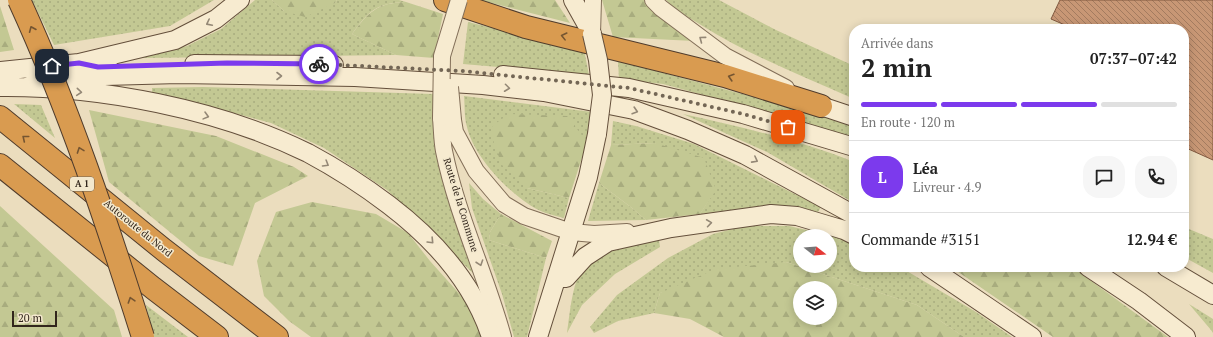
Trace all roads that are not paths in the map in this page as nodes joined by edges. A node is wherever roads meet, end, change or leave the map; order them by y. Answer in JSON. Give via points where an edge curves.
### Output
{"nodes":[{"id":1,"x":19,"y":0,"type":"edge"},
{"id":2,"x":240,"y":0,"type":"edge"},
{"id":3,"x":445,"y":0,"type":"edge"},
{"id":4,"x":459,"y":0,"type":"edge"},
{"id":5,"x":573,"y":0,"type":"edge"},
{"id":6,"x":593,"y":0,"type":"edge"},
{"id":7,"x":653,"y":0,"type":"edge"},
{"id":8,"x":592,"y":34,"type":"junction"},
{"id":9,"x":79,"y":63,"type":"junction"},
{"id":10,"x":0,"y":71,"type":"edge"},
{"id":11,"x":0,"y":87,"type":"edge"},
{"id":12,"x":26,"y":87,"type":"junction"},
{"id":13,"x":821,"y":106,"type":"junction"},
{"id":14,"x":849,"y":115,"type":"edge"},
{"id":15,"x":0,"y":117,"type":"edge"},
{"id":16,"x":447,"y":119,"type":"junction"},
{"id":17,"x":803,"y":131,"type":"junction"},
{"id":18,"x":849,"y":145,"type":"edge"},
{"id":19,"x":849,"y":149,"type":"edge"},
{"id":20,"x":0,"y":165,"type":"edge"},
{"id":21,"x":849,"y":212,"type":"edge"},
{"id":22,"x":671,"y":228,"type":"junction"},
{"id":23,"x":571,"y":232,"type":"junction"},
{"id":24,"x":849,"y":232,"type":"edge"},
{"id":25,"x":562,"y":256,"type":"junction"},
{"id":26,"x":928,"y":272,"type":"edge"},
{"id":27,"x":936,"y":272,"type":"edge"},
{"id":28,"x":1096,"y":272,"type":"edge"},
{"id":29,"x":1174,"y":272,"type":"edge"},
{"id":30,"x":566,"y":278,"type":"junction"},
{"id":31,"x":958,"y":287,"type":"junction"},
{"id":32,"x":1213,"y":295,"type":"edge"},
{"id":33,"x":143,"y":337,"type":"edge"},
{"id":34,"x":217,"y":337,"type":"edge"},
{"id":35,"x":277,"y":337,"type":"edge"},
{"id":36,"x":491,"y":337,"type":"edge"},
{"id":37,"x":503,"y":337,"type":"edge"},
{"id":38,"x":538,"y":337,"type":"edge"},
{"id":39,"x":551,"y":337,"type":"edge"},
{"id":40,"x":1032,"y":337,"type":"edge"},
{"id":41,"x":1186,"y":337,"type":"edge"}],
"edges":[{"from":33,"to":1,"type":"highway","one_way":true,"bridge":true,"via":[[76,140]]},
{"from":2,"to":9,"type":"main road","one_way":true,"via":[[216,19],[175,40]]},
{"from":13,"to":3,"type":"highway","one_way":true,"via":[[725,76],[526,28]]},
{"from":4,"to":16,"type":"street","name":"Route de la Commune","bridge":true,"via":[[442,56]]},
{"from":5,"to":8,"type":"main road"},
{"from":6,"to":8,"type":"street"},
{"from":13,"to":7,"type":"street","one_way":true,"via":[[725,56]]},
{"from":8,"to":23,"type":"main road","bridge":true,"via":[[602,95],[588,177]]},
{"from":9,"to":10,"type":"main road"},
{"from":9,"to":17,"type":"main road","via":[[98,67],[227,63],[462,71],[629,88],[743,114]]},
{"from":11,"to":12,"type":"main road"},
{"from":12,"to":21,"type":"main road","one_way":true,"via":[[67,77],[179,74],[355,77],[484,85],[544,92],[634,110],[688,130],[745,155]]},
{"from":12,"to":36,"type":"main road","one_way":true,"via":[[96,94],[173,107],[256,131],[308,154],[366,188],[420,230],[463,280],[478,303]]},
{"from":13,"to":14,"type":"main road"},
{"from":35,"to":15,"type":"highway","name":"Autoroute du Nord","number":"A 1","one_way":true,"via":[[170,255]]},
{"from":16,"to":23,"type":"street","via":[[476,171],[504,204],[524,216]]},
{"from":16,"to":37,"type":"street","name":"Route de la Commune","one_way":true,"via":[[444,151]]},
{"from":17,"to":18,"type":"main road"},
{"from":17,"to":19,"type":"main road"},
{"from":20,"to":34,"type":"highway"},
{"from":22,"to":23,"type":"street","via":[[594,234]]},
{"from":22,"to":24,"type":"main road","one_way":true,"via":[[771,214],[797,216]]},
{"from":22,"to":30,"type":"main road","via":[[608,242],[585,257]]},
{"from":23,"to":25,"type":"main road"},
{"from":25,"to":30,"type":"main road"},
{"from":25,"to":38,"type":"main road"},
{"from":26,"to":31,"type":"main road"},
{"from":27,"to":31,"type":"main road"},
{"from":28,"to":41,"type":"main road"},
{"from":29,"to":32,"type":"main road"},
{"from":30,"to":39,"type":"main road"},
{"from":31,"to":40,"type":"main road"}]}
